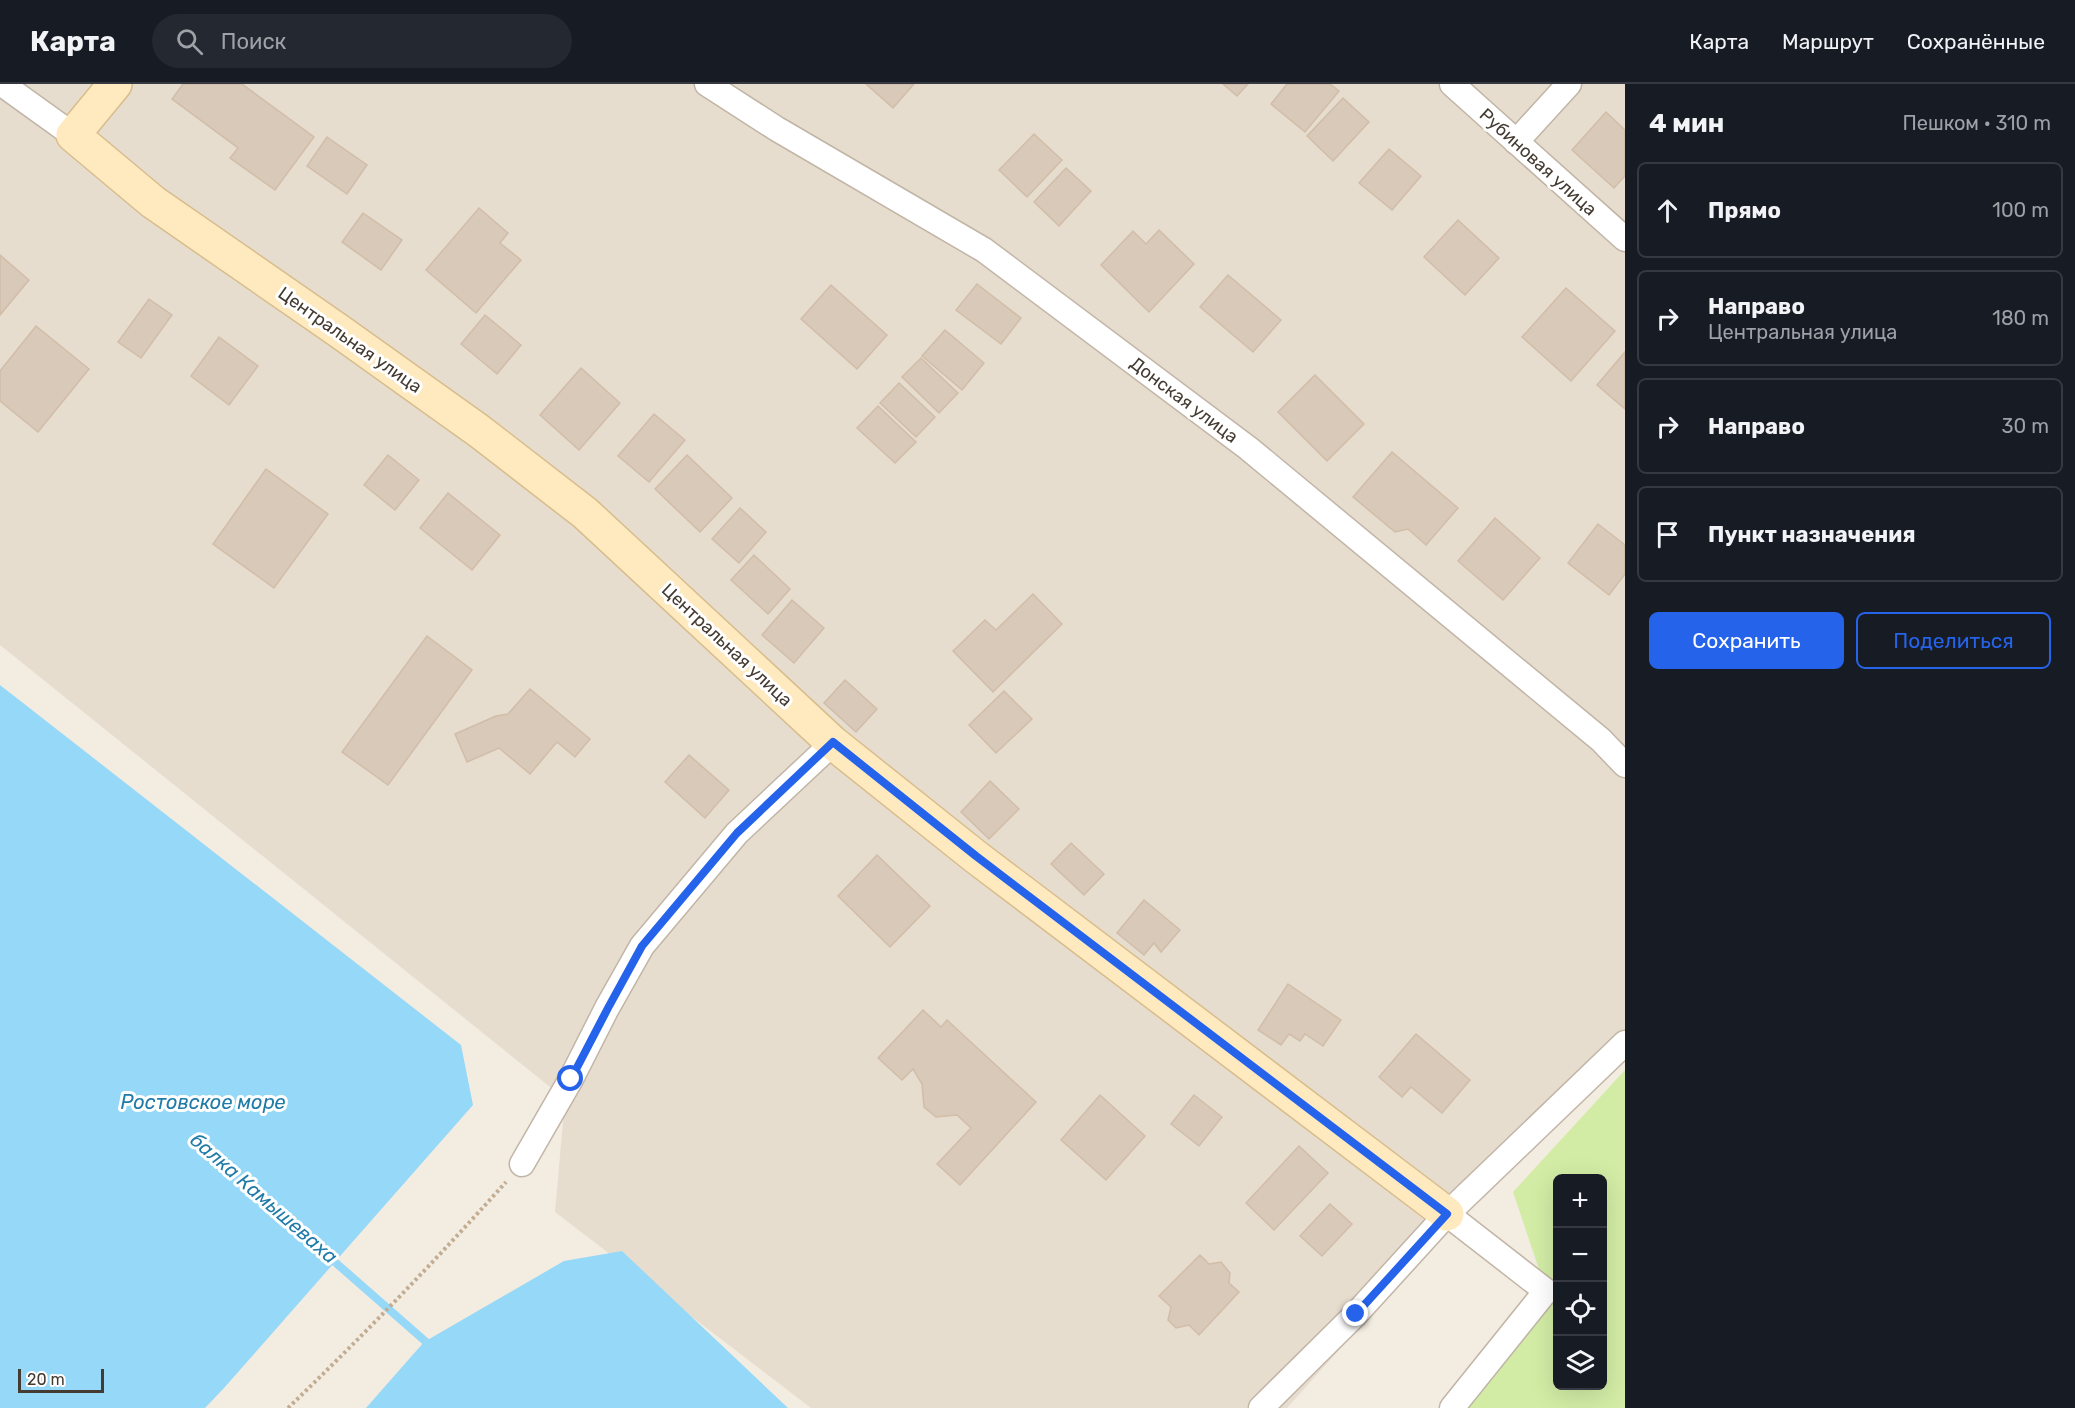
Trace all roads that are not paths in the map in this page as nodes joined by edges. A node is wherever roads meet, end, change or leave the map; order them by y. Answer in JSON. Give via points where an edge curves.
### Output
{"nodes":[{"id":1,"x":2,"y":84,"type":"edge"},
{"id":2,"x":114,"y":84,"type":"edge"},
{"id":3,"x":707,"y":84,"type":"edge"},
{"id":4,"x":1452,"y":84,"type":"edge"},
{"id":5,"x":1569,"y":84,"type":"edge"},
{"id":6,"x":73,"y":135,"type":"junction"},
{"id":7,"x":1516,"y":142,"type":"junction"},
{"id":8,"x":1625,"y":239,"type":"edge"},
{"id":9,"x":833,"y":742,"type":"junction"},
{"id":10,"x":1625,"y":765,"type":"edge"},
{"id":11,"x":1625,"y":1043,"type":"edge"},
{"id":12,"x":522,"y":1164,"type":"road end"},
{"id":13,"x":1447,"y":1214,"type":"junction"},
{"id":14,"x":1261,"y":1408,"type":"edge"},
{"id":15,"x":1452,"y":1408,"type":"edge"}],
"edges":[{"from":1,"to":6,"type":"street","name":"Центральная улица"},
{"from":2,"to":6,"type":"street"},
{"from":3,"to":10,"type":"street","name":"Донская улица","via":[[984,250],[1257,455],[1601,740]]},
{"from":4,"to":7,"type":"street","name":"Рубиновая улица"},
{"from":5,"to":7,"type":"street"},
{"from":6,"to":9,"type":"street","name":"Центральная улица","via":[[153,202],[469,424],[585,513]]},
{"from":7,"to":8,"type":"street","name":"Рубиновая улица"},
{"from":9,"to":12,"type":"street","via":[[737,833],[642,946]]},
{"from":9,"to":13,"type":"street","name":"Центральная улица","via":[[976,856]]},
{"from":11,"to":13,"type":"street"},
{"from":13,"to":14,"type":"street","via":[[1356,1314]]},
{"from":13,"to":15,"type":"street","via":[[1546,1291]]}]}
